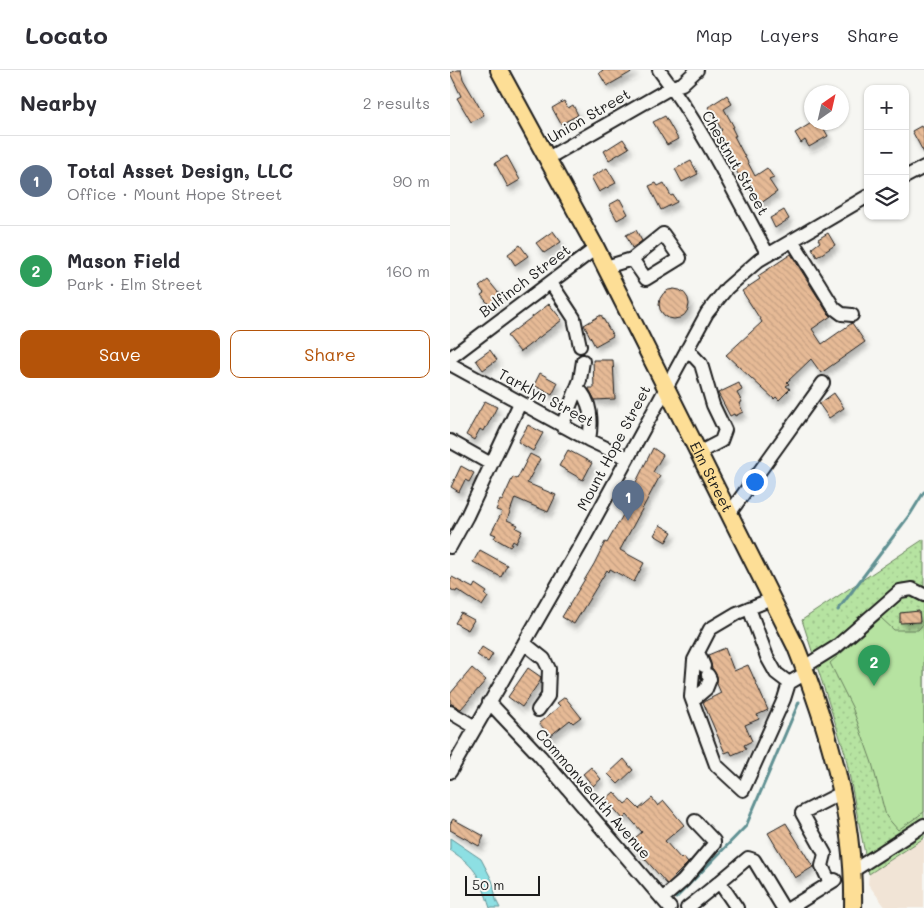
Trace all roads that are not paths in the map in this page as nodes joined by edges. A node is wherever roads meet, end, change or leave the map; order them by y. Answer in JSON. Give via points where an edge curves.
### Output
{"nodes":[{"id":1,"x":500,"y":70,"type":"edge"},
{"id":2,"x":659,"y":70,"type":"edge"},
{"id":3,"x":697,"y":70,"type":"edge"},
{"id":4,"x":672,"y":87,"type":"junction"},
{"id":5,"x":548,"y":158,"type":"junction"},
{"id":6,"x":924,"y":167,"type":"edge"},
{"id":7,"x":909,"y":175,"type":"edge"},
{"id":8,"x":864,"y":198,"type":"edge"},
{"id":9,"x":792,"y":240,"type":"junction"},
{"id":10,"x":596,"y":248,"type":"junction"},
{"id":11,"x":768,"y":255,"type":"junction"},
{"id":12,"x":632,"y":259,"type":"dead end"},
{"id":13,"x":606,"y":267,"type":"junction"},
{"id":14,"x":551,"y":283,"type":"junction"},
{"id":15,"x":852,"y":315,"type":"dead end"},
{"id":16,"x":580,"y":346,"type":"dead end"},
{"id":17,"x":687,"y":349,"type":"junction"},
{"id":18,"x":450,"y":358,"type":"edge"},
{"id":19,"x":583,"y":361,"type":"dead end"},
{"id":20,"x":450,"y":364,"type":"edge"},
{"id":21,"x":823,"y":383,"type":"dead end"},
{"id":22,"x":666,"y":386,"type":"junction"},
{"id":23,"x":577,"y":388,"type":"junction"},
{"id":24,"x":520,"y":403,"type":"junction"},
{"id":25,"x":562,"y":426,"type":"junction"},
{"id":26,"x":589,"y":440,"type":"junction"},
{"id":27,"x":450,"y":441,"type":"edge"},
{"id":28,"x":698,"y":453,"type":"junction"},
{"id":29,"x":627,"y":458,"type":"junction"},
{"id":30,"x":491,"y":464,"type":"junction"},
{"id":31,"x":730,"y":514,"type":"junction"},
{"id":32,"x":450,"y":546,"type":"edge"},
{"id":33,"x":924,"y":595,"type":"edge"},
{"id":34,"x":772,"y":599,"type":"junction"},
{"id":35,"x":748,"y":608,"type":"junction"},
{"id":36,"x":524,"y":643,"type":"junction"},
{"id":37,"x":698,"y":652,"type":"junction"},
{"id":38,"x":805,"y":670,"type":"junction"},
{"id":39,"x":789,"y":683,"type":"junction"},
{"id":40,"x":693,"y":700,"type":"junction"},
{"id":41,"x":489,"y":702,"type":"junction"},
{"id":42,"x":538,"y":710,"type":"dead end"},
{"id":43,"x":452,"y":717,"type":"edge"},
{"id":44,"x":475,"y":727,"type":"junction"},
{"id":45,"x":450,"y":772,"type":"edge"},
{"id":46,"x":841,"y":793,"type":"junction"},
{"id":47,"x":695,"y":821,"type":"dead end"},
{"id":48,"x":924,"y":825,"type":"edge"},
{"id":49,"x":851,"y":872,"type":"junction"},
{"id":50,"x":720,"y":883,"type":"junction"},
{"id":51,"x":666,"y":903,"type":"edge"},
{"id":52,"x":687,"y":908,"type":"edge"},
{"id":53,"x":737,"y":908,"type":"edge"},
{"id":54,"x":784,"y":908,"type":"edge"},
{"id":55,"x":790,"y":908,"type":"edge"},
{"id":56,"x":853,"y":908,"type":"edge"}],
"edges":[{"from":1,"to":5,"type":"main road","name":"Elm Street"},
{"from":2,"to":4,"type":"street","name":"Chestnut Street"},
{"from":3,"to":4,"type":"street","via":[[682,84]]},
{"from":4,"to":5,"type":"street","name":"Union Street"},
{"from":4,"to":11,"type":"street","name":"Chestnut Street"},
{"from":5,"to":10,"type":"main road","name":"Elm Street"},
{"from":6,"to":7,"type":"street"},
{"from":8,"to":9,"type":"street","name":"Mount Hope Street"},
{"from":9,"to":11,"type":"street","name":"Mount Hope Street"},
{"from":9,"to":15,"type":"street","via":[[834,308],[842,314]]},
{"from":10,"to":13,"type":"main road","name":"Elm Street"},
{"from":10,"to":14,"type":"street","name":"Bulfinch Street"},
{"from":11,"to":17,"type":"street","name":"Mount Hope Street","via":[[727,288],[707,313]]},
{"from":12,"to":13,"type":"street"},
{"from":13,"to":22,"type":"main road","name":"Elm Street"},
{"from":14,"to":16,"type":"street","via":[[574,318]]},
{"from":14,"to":18,"type":"street","name":"Bulfinch Street"},
{"from":17,"to":22,"type":"street","name":"Mount Hope Street"},
{"from":17,"to":28,"type":"street","via":[[701,364],[713,405],[725,430],[721,440]]},
{"from":19,"to":23,"type":"street"},
{"from":20,"to":24,"type":"street","name":"Tarklyn Street"},
{"from":21,"to":31,"type":"street"},
{"from":22,"to":28,"type":"main road","name":"Elm Street"},
{"from":22,"to":29,"type":"street","name":"Mount Hope Street"},
{"from":23,"to":25,"type":"street"},
{"from":23,"to":26,"type":"street","via":[[588,403]]},
{"from":24,"to":25,"type":"street","name":"Tarklyn Street"},
{"from":24,"to":30,"type":"street"},
{"from":25,"to":26,"type":"street","name":"Tarklyn Street"},
{"from":26,"to":29,"type":"street","name":"Tarklyn Street"},
{"from":27,"to":30,"type":"street"},
{"from":28,"to":31,"type":"main road","name":"Elm Street"},
{"from":29,"to":36,"type":"street","name":"Mount Hope Street"},
{"from":30,"to":32,"type":"street"},
{"from":31,"to":34,"type":"main road","name":"Elm Street"},
{"from":33,"to":38,"type":"street","via":[[912,589],[900,591]]},
{"from":34,"to":35,"type":"street"},
{"from":34,"to":38,"type":"main road","name":"Elm Street"},
{"from":35,"to":37,"type":"street","via":[[710,629]]},
{"from":35,"to":39,"type":"street","via":[[767,657],[776,673]]},
{"from":36,"to":41,"type":"street","name":"Mount Hope Street"},
{"from":36,"to":42,"type":"street","via":[[544,659],[549,669],[548,696]]},
{"from":37,"to":40,"type":"street","via":[[694,660]]},
{"from":37,"to":40,"type":"street","via":[[710,679],[706,689]]},
{"from":38,"to":39,"type":"street"},
{"from":38,"to":46,"type":"main road","name":"Elm Street","via":[[818,703]]},
{"from":39,"to":40,"type":"street","via":[[743,790],[716,765]]},
{"from":41,"to":44,"type":"street","name":"Mount Hope Street"},
{"from":41,"to":51,"type":"street","name":"Commonwealth Avenue","via":[[540,756]]},
{"from":43,"to":44,"type":"street"},
{"from":44,"to":45,"type":"street","name":"Mount Hope Street"},
{"from":46,"to":49,"type":"main road","name":"Elm Street"},
{"from":46,"to":55,"type":"street","via":[[802,813],[825,854],[822,866],[832,882]]},
{"from":47,"to":51,"type":"street","via":[[714,844]]},
{"from":48,"to":49,"type":"street"},
{"from":49,"to":56,"type":"main road","name":"Elm Street"},
{"from":50,"to":52,"type":"street"},
{"from":50,"to":53,"type":"street"},
{"from":50,"to":54,"type":"street","via":[[751,858]]}]}
